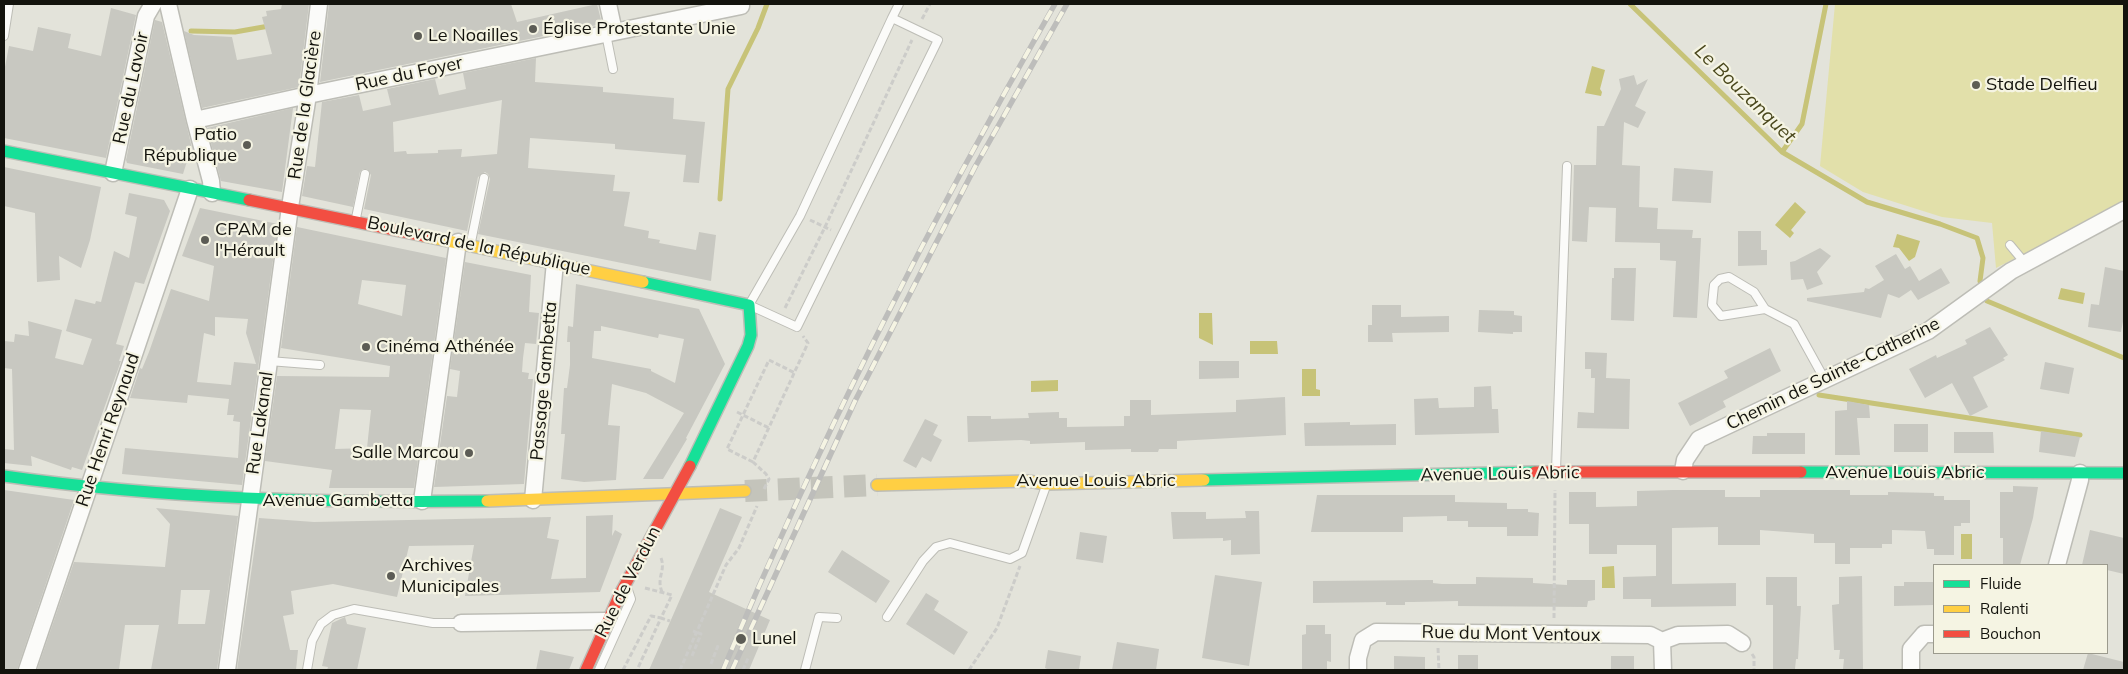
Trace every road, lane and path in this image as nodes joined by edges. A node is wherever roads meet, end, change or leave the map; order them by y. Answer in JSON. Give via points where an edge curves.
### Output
{"nodes":[{"id":1,"x":9,"y":4,"type":"edge"},
{"id":2,"x":153,"y":4,"type":"edge"},
{"id":3,"x":168,"y":4,"type":"edge"},
{"id":4,"x":319,"y":4,"type":"edge"},
{"id":5,"x":608,"y":4,"type":"edge"},
{"id":6,"x":899,"y":4,"type":"edge"},
{"id":7,"x":930,"y":4,"type":"edge"},
{"id":8,"x":741,"y":6,"type":"dead end"},
{"id":9,"x":892,"y":18,"type":"junction"},
{"id":10,"x":917,"y":30,"type":"junction"},
{"id":11,"x":610,"y":33,"type":"junction"},
{"id":12,"x":4,"y":36,"type":"edge"},
{"id":13,"x":613,"y":69,"type":"dead end"},
{"id":14,"x":308,"y":95,"type":"junction"},
{"id":15,"x":195,"y":120,"type":"junction"},
{"id":16,"x":4,"y":151,"type":"edge"},
{"id":17,"x":1567,"y":166,"type":"dead end"},
{"id":18,"x":113,"y":173,"type":"junction"},
{"id":19,"x":365,"y":174,"type":"dead end"},
{"id":20,"x":484,"y":178,"type":"dead end"},
{"id":21,"x":190,"y":189,"type":"junction"},
{"id":22,"x":212,"y":194,"type":"junction"},
{"id":23,"x":290,"y":206,"type":"junction"},
{"id":24,"x":2124,"y":210,"type":"edge"},
{"id":25,"x":800,"y":216,"type":"junction"},
{"id":26,"x":356,"y":220,"type":"junction"},
{"id":27,"x":825,"y":227,"type":"junction"},
{"id":28,"x":842,"y":235,"type":"junction"},
{"id":29,"x":464,"y":243,"type":"junction"},
{"id":30,"x":2010,"y":245,"type":"dead end"},
{"id":31,"x":555,"y":262,"type":"junction"},
{"id":32,"x":2025,"y":263,"type":"junction"},
{"id":33,"x":749,"y":305,"type":"junction"},
{"id":34,"x":1765,"y":309,"type":"junction"},
{"id":35,"x":779,"y":319,"type":"junction"},
{"id":36,"x":269,"y":361,"type":"junction"},
{"id":37,"x":320,"y":365,"type":"dead end"},
{"id":38,"x":795,"y":373,"type":"dead end"},
{"id":39,"x":1825,"y":380,"type":"junction"},
{"id":40,"x":740,"y":403,"type":"dead end"},
{"id":41,"x":732,"y":420,"type":"dead end"},
{"id":42,"x":755,"y":420,"type":"dead end"},
{"id":43,"x":769,"y":428,"type":"dead end"},
{"id":44,"x":753,"y":462,"type":"dead end"},
{"id":45,"x":1683,"y":471,"type":"junction"},
{"id":46,"x":1556,"y":472,"type":"junction"},
{"id":47,"x":2080,"y":473,"type":"junction"},
{"id":48,"x":2124,"y":473,"type":"edge"},
{"id":49,"x":4,"y":476,"type":"edge"},
{"id":50,"x":1046,"y":484,"type":"junction"},
{"id":51,"x":877,"y":485,"type":"tunnel mouth"},
{"id":52,"x":89,"y":487,"type":"junction"},
{"id":53,"x":745,"y":490,"type":"tunnel mouth"},
{"id":54,"x":673,"y":495,"type":"junction"},
{"id":55,"x":250,"y":500,"type":"junction"},
{"id":56,"x":533,"y":500,"type":"junction"},
{"id":57,"x":422,"y":502,"type":"junction"},
{"id":58,"x":649,"y":538,"type":"junction"},
{"id":59,"x":635,"y":543,"type":"dead end"},
{"id":60,"x":1022,"y":553,"type":"junction"},
{"id":61,"x":664,"y":564,"type":"dead end"},
{"id":62,"x":2056,"y":564,"type":"edge"},
{"id":63,"x":620,"y":587,"type":"junction"},
{"id":64,"x":644,"y":588,"type":"dead end"},
{"id":65,"x":663,"y":593,"type":"junction"},
{"id":66,"x":887,"y":617,"type":"dead end"},
{"id":67,"x":662,"y":618,"type":"junction"},
{"id":68,"x":837,"y":618,"type":"dead end"},
{"id":69,"x":606,"y":621,"type":"junction"},
{"id":70,"x":670,"y":622,"type":"dead end"},
{"id":71,"x":461,"y":623,"type":"joint"},
{"id":72,"x":693,"y":630,"type":"dead end"},
{"id":73,"x":1438,"y":633,"type":"junction"},
{"id":74,"x":1554,"y":634,"type":"junction"},
{"id":75,"x":1933,"y":634,"type":"edge"},
{"id":76,"x":1662,"y":641,"type":"junction"},
{"id":77,"x":719,"y":643,"type":"dead end"},
{"id":78,"x":1742,"y":643,"type":"dead end"},
{"id":79,"x":692,"y":656,"type":"dead end"},
{"id":80,"x":749,"y":656,"type":"dead end"},
{"id":81,"x":711,"y":664,"type":"dead end"},
{"id":82,"x":27,"y":670,"type":"edge"},
{"id":83,"x":227,"y":670,"type":"edge"},
{"id":84,"x":307,"y":670,"type":"edge"},
{"id":85,"x":586,"y":670,"type":"edge"},
{"id":86,"x":599,"y":670,"type":"edge"},
{"id":87,"x":623,"y":670,"type":"edge"},
{"id":88,"x":637,"y":670,"type":"edge"},
{"id":89,"x":743,"y":670,"type":"edge"},
{"id":90,"x":805,"y":670,"type":"edge"},
{"id":91,"x":969,"y":670,"type":"edge"},
{"id":92,"x":1358,"y":670,"type":"edge"},
{"id":93,"x":1439,"y":670,"type":"edge"},
{"id":94,"x":1663,"y":670,"type":"edge"},
{"id":95,"x":1911,"y":670,"type":"edge"}],
"edges":[{"from":1,"to":12,"type":"lane"},
{"from":2,"to":18,"type":"street","name":"Rue du Lavoir","via":[[146,16]]},
{"from":3,"to":15,"type":"street"},
{"from":4,"to":14,"type":"street","name":"Rue de la Glacière"},
{"from":5,"to":11,"type":"street"},
{"from":6,"to":9,"type":"lane"},
{"from":7,"to":10,"type":"path"},
{"from":8,"to":11,"type":"street","name":"Rue du Foyer"},
{"from":9,"to":10,"type":"lane"},
{"from":9,"to":25,"type":"lane"},
{"from":10,"to":27,"type":"path"},
{"from":10,"to":28,"type":"lane","via":[[938,40]]},
{"from":11,"to":13,"type":"lane"},
{"from":11,"to":14,"type":"street","name":"Rue du Foyer"},
{"from":14,"to":15,"type":"street","name":"Rue du Foyer"},
{"from":14,"to":23,"type":"street","name":"Rue de la Glacière"},
{"from":15,"to":22,"type":"street"},
{"from":16,"to":18,"type":"street","name":"Boulevard de la République"},
{"from":17,"to":46,"type":"lane"},
{"from":18,"to":21,"type":"street","name":"Boulevard de la République"},
{"from":19,"to":26,"type":"lane"},
{"from":20,"to":29,"type":"lane"},
{"from":21,"to":22,"type":"street","name":"Boulevard de la République"},
{"from":21,"to":52,"type":"street","name":"Rue Henri Reynaud"},
{"from":22,"to":23,"type":"street","name":"Boulevard de la République"},
{"from":23,"to":26,"type":"street","name":"Boulevard de la République"},
{"from":23,"to":36,"type":"street","name":"Rue Lakanal"},
{"from":24,"to":32,"type":"street","name":"Chemin de Sainte-Catherine"},
{"from":25,"to":27,"type":"path"},
{"from":25,"to":33,"type":"lane"},
{"from":26,"to":29,"type":"street","name":"Boulevard de la République"},
{"from":27,"to":28,"type":"path"},
{"from":27,"to":35,"type":"path"},
{"from":28,"to":35,"type":"lane","via":[[797,328]]},
{"from":29,"to":31,"type":"street","name":"Boulevard de la République"},
{"from":29,"to":57,"type":"street"},
{"from":30,"to":32,"type":"lane"},
{"from":31,"to":33,"type":"street","name":"Boulevard de la République"},
{"from":31,"to":56,"type":"street","name":"Passage Gambetta"},
{"from":32,"to":39,"type":"street","name":"Chemin de Sainte-Catherine","via":[[1928,331]]},
{"from":33,"to":35,"type":"lane"},
{"from":33,"to":54,"type":"street","via":[[751,336],[748,346]]},
{"from":34,"to":34,"type":"lane","via":[[1754,292],[1728,277],[1714,285],[1712,305],[1721,316]]},
{"from":34,"to":39,"type":"lane","via":[[1794,324]]},
{"from":36,"to":37,"type":"lane"},
{"from":36,"to":55,"type":"street","name":"Rue Lakanal"},
{"from":38,"to":44,"type":"path","via":[[769,360],[727,449]]},
{"from":39,"to":45,"type":"street","name":"Chemin de Sainte-Catherine","via":[[1699,439],[1685,460]]},
{"from":40,"to":41,"type":"path"},
{"from":42,"to":43,"type":"path"},
{"from":45,"to":46,"type":"street","name":"Avenue Louis Abric"},
{"from":45,"to":47,"type":"street","name":"Avenue Louis Abric"},
{"from":46,"to":50,"type":"street","name":"Avenue Louis Abric"},
{"from":46,"to":74,"type":"path"},
{"from":47,"to":48,"type":"street","name":"Avenue Louis Abric"},
{"from":47,"to":62,"type":"street"},
{"from":49,"to":52,"type":"street","name":"Avenue Gambetta"},
{"from":50,"to":51,"type":"street","name":"Avenue Louis Abric","via":[[1028,481]]},
{"from":50,"to":60,"type":"lane"},
{"from":52,"to":55,"type":"street","name":"Avenue Gambetta"},
{"from":52,"to":82,"type":"street","name":"Rue Henri Reynaud"},
{"from":53,"to":54,"type":"street"},
{"from":54,"to":56,"type":"street","name":"Avenue Gambetta"},
{"from":54,"to":58,"type":"street","name":"Rue de Verdun"},
{"from":55,"to":57,"type":"street","name":"Avenue Gambetta"},
{"from":55,"to":83,"type":"street","name":"Rue Lakanal"},
{"from":56,"to":57,"type":"street","name":"Avenue Gambetta"},
{"from":58,"to":59,"type":"lane"},
{"from":58,"to":63,"type":"street","name":"Rue de Verdun"},
{"from":60,"to":66,"type":"lane","via":[[1010,559],[950,543],[936,546],[922,561]]},
{"from":60,"to":91,"type":"path","via":[[1019,570],[997,628]]},
{"from":61,"to":65,"type":"path","via":[[659,582]]},
{"from":63,"to":69,"type":"street","name":"Rue de Verdun"},
{"from":63,"to":86,"type":"lane","via":[[631,598]]},
{"from":64,"to":65,"type":"path"},
{"from":65,"to":67,"type":"path","via":[[672,595]]},
{"from":67,"to":70,"type":"path"},
{"from":67,"to":87,"type":"path","via":[[651,616]]},
{"from":67,"to":88,"type":"path"},
{"from":68,"to":90,"type":"lane","via":[[818,617]]},
{"from":69,"to":71,"type":"street"},
{"from":69,"to":85,"type":"street","name":"Rue de Verdun"},
{"from":71,"to":84,"type":"lane","via":[[433,623],[354,609],[321,624],[312,641]]},
{"from":72,"to":79,"type":"path","via":[[701,634]]},
{"from":73,"to":74,"type":"street","name":"Rue du Mont Ventoux"},
{"from":73,"to":92,"type":"street","name":"Rue du Mont Ventoux","via":[[1376,632],[1363,640]]},
{"from":73,"to":93,"type":"path"},
{"from":74,"to":76,"type":"street","name":"Rue du Mont Ventoux","via":[[1650,635]]},
{"from":75,"to":95,"type":"street","via":[[1924,634],[1911,649]]},
{"from":76,"to":78,"type":"street","via":[[1678,635],[1728,634]]},
{"from":76,"to":94,"type":"street"},
{"from":77,"to":81,"type":"path"},
{"from":80,"to":89,"type":"path"}]}
